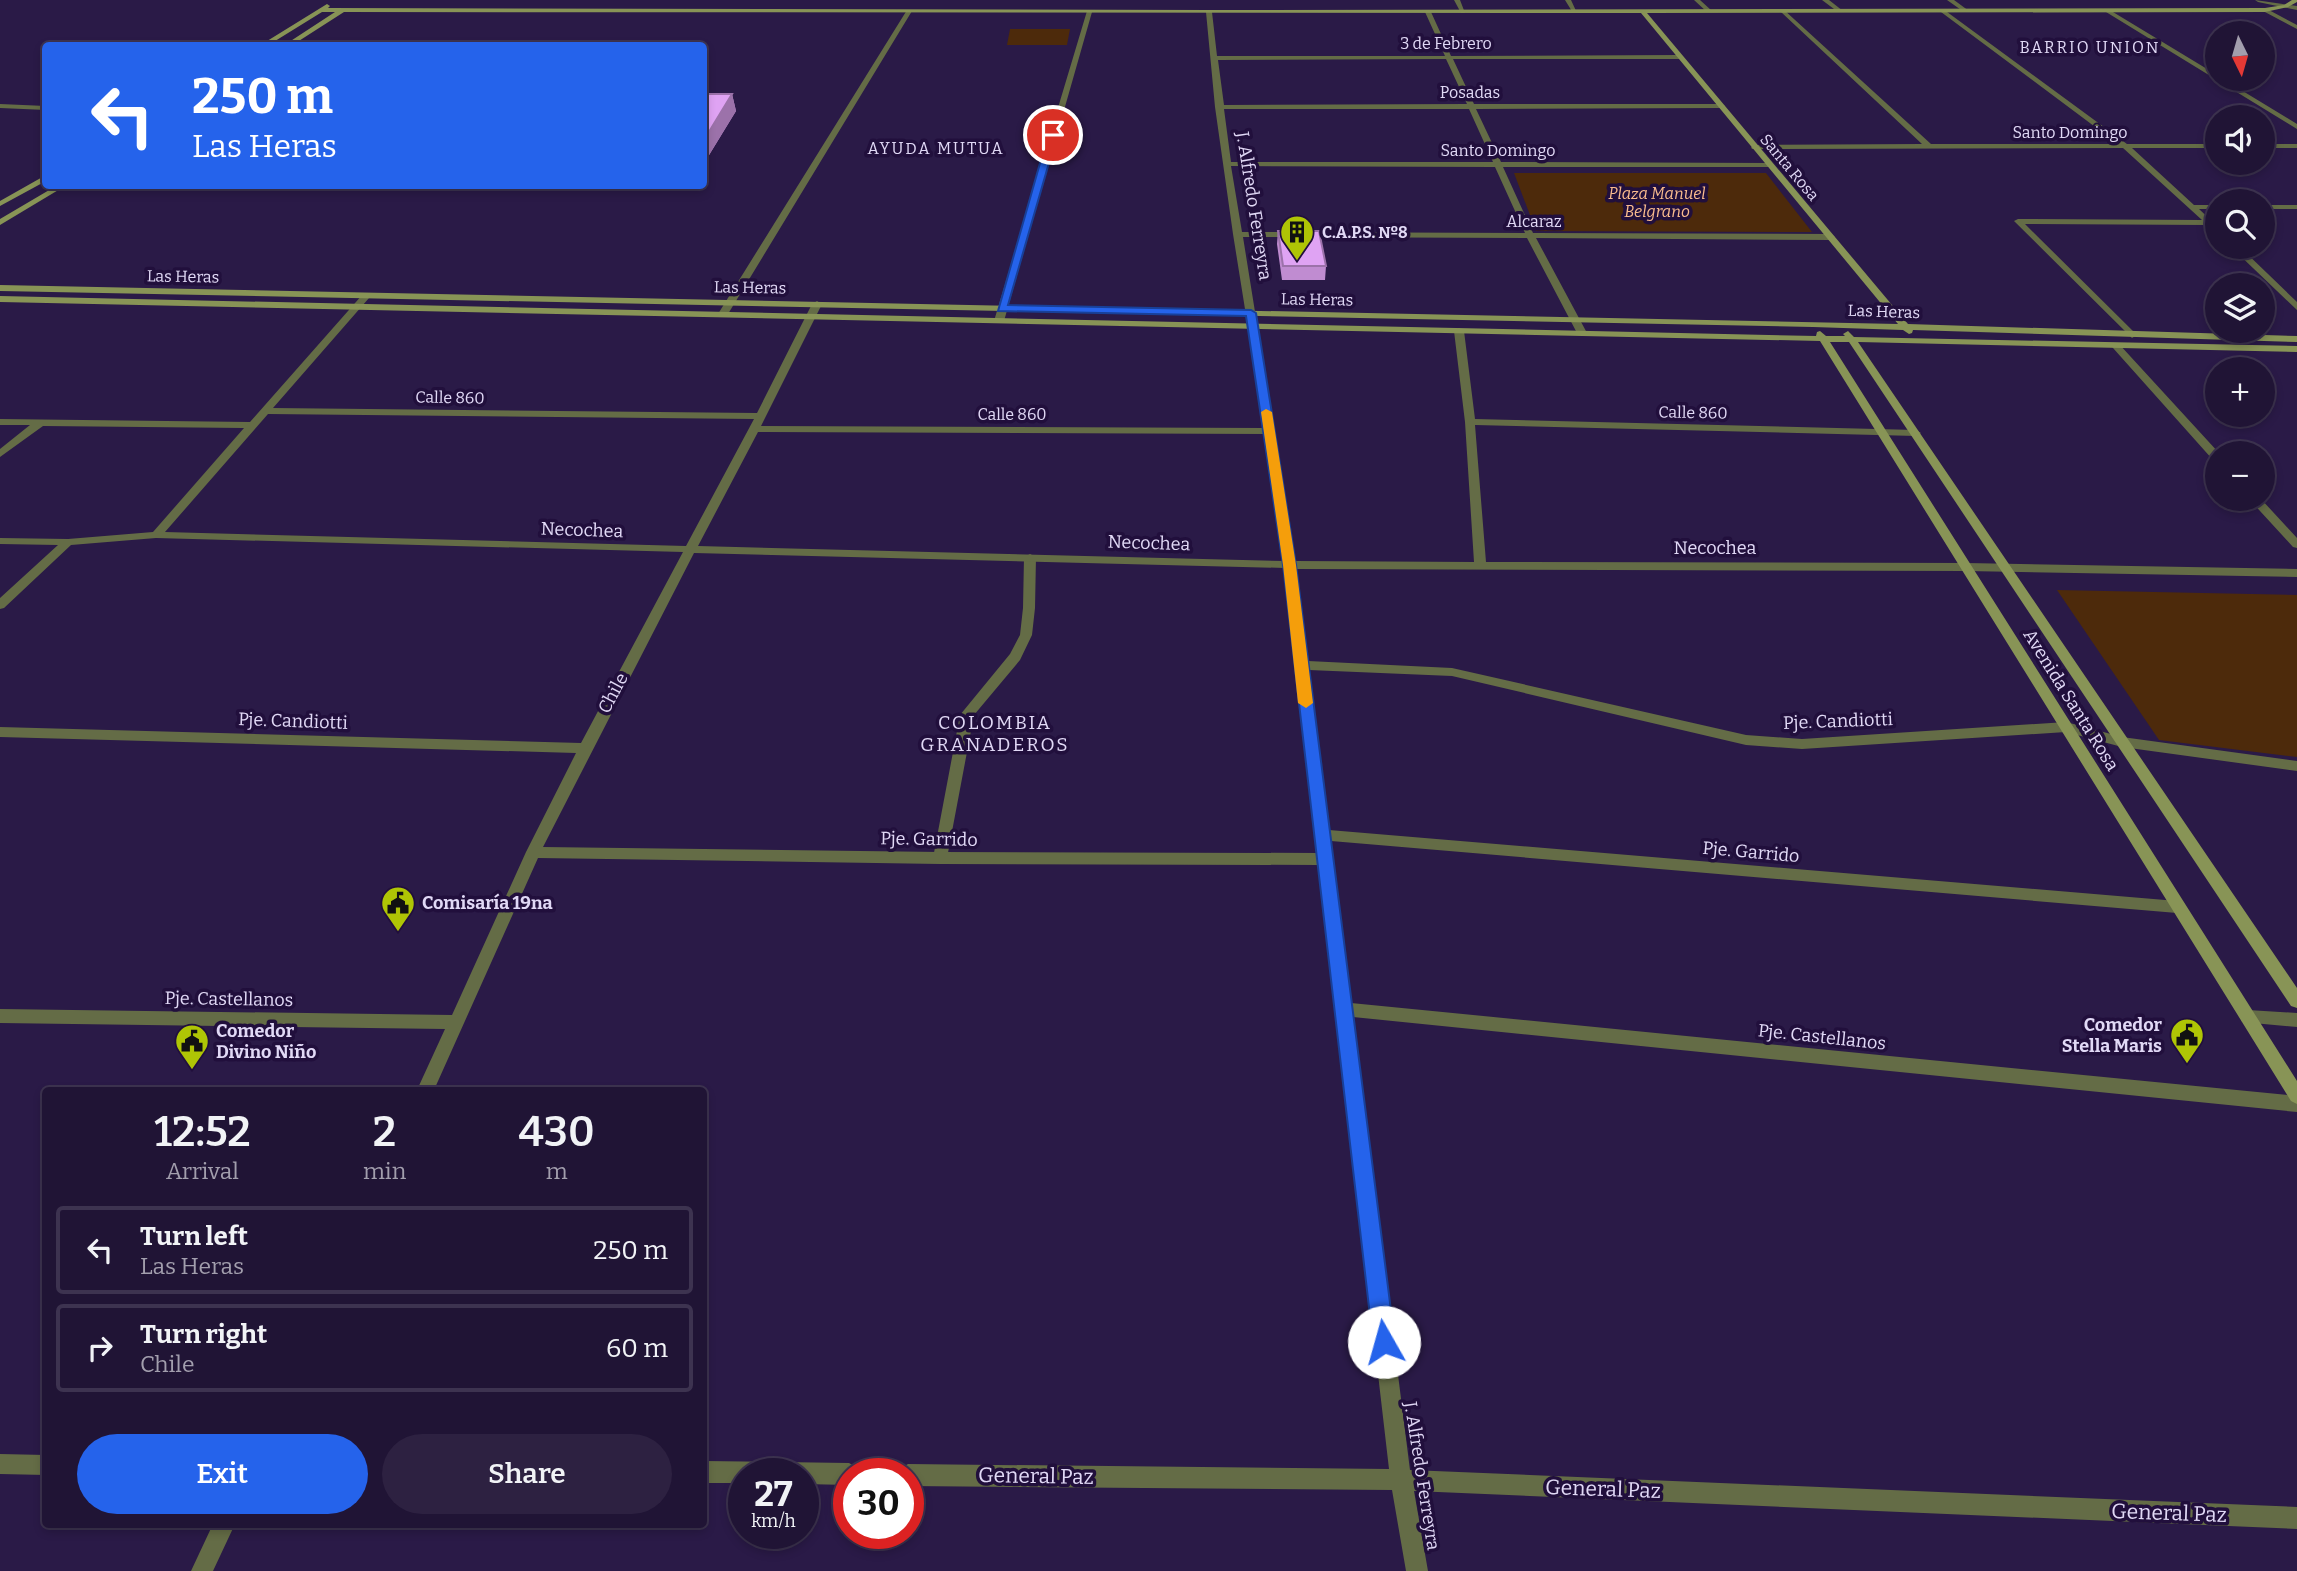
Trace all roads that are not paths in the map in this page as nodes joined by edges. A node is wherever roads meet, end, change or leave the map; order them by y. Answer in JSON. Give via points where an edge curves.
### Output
{"nodes":[{"id":1,"x":337,"y":0,"type":"edge"},
{"id":2,"x":360,"y":0,"type":"edge"},
{"id":3,"x":1457,"y":0,"type":"edge"},
{"id":4,"x":1567,"y":0,"type":"edge"},
{"id":5,"x":1698,"y":0,"type":"edge"},
{"id":6,"x":1825,"y":0,"type":"edge"},
{"id":7,"x":1950,"y":0,"type":"edge"},
{"id":8,"x":2258,"y":0,"type":"edge"},
{"id":9,"x":2296,"y":0,"type":"edge"},
{"id":10,"x":2286,"y":6,"type":"junction"},
{"id":11,"x":2297,"y":8,"type":"edge"},
{"id":12,"x":321,"y":10,"type":"junction"},
{"id":13,"x":343,"y":10,"type":"junction"},
{"id":14,"x":2265,"y":10,"type":"junction"},
{"id":15,"x":1709,"y":11,"type":"junction"},
{"id":16,"x":1783,"y":11,"type":"junction"},
{"id":17,"x":1840,"y":11,"type":"junction"},
{"id":18,"x":1943,"y":11,"type":"junction"},
{"id":19,"x":1966,"y":11,"type":"junction"},
{"id":20,"x":2108,"y":11,"type":"junction"},
{"id":21,"x":909,"y":12,"type":"junction"},
{"id":22,"x":1089,"y":12,"type":"junction"},
{"id":23,"x":1209,"y":12,"type":"junction"},
{"id":24,"x":1428,"y":12,"type":"junction"},
{"id":25,"x":1462,"y":12,"type":"junction"},
{"id":26,"x":1575,"y":12,"type":"junction"},
{"id":27,"x":1643,"y":12,"type":"junction"},
{"id":28,"x":2297,"y":27,"type":"edge"},
{"id":29,"x":269,"y":42,"type":"edge"},
{"id":30,"x":292,"y":42,"type":"edge"},
{"id":31,"x":1447,"y":57,"type":"junction"},
{"id":32,"x":1679,"y":57,"type":"junction"},
{"id":33,"x":1213,"y":58,"type":"junction"},
{"id":34,"x":2205,"y":70,"type":"edge"},
{"id":35,"x":2239,"y":91,"type":"edge"},
{"id":36,"x":0,"y":106,"type":"edge"},
{"id":37,"x":1470,"y":106,"type":"junction"},
{"id":38,"x":1721,"y":106,"type":"junction"},
{"id":39,"x":1219,"y":107,"type":"junction"},
{"id":40,"x":42,"y":108,"type":"edge"},
{"id":41,"x":2297,"y":127,"type":"edge"},
{"id":42,"x":2125,"y":146,"type":"junction"},
{"id":43,"x":2205,"y":146,"type":"edge"},
{"id":44,"x":2275,"y":146,"type":"edge"},
{"id":45,"x":2297,"y":146,"type":"edge"},
{"id":46,"x":1755,"y":147,"type":"junction"},
{"id":47,"x":1929,"y":147,"type":"junction"},
{"id":48,"x":1227,"y":164,"type":"junction"},
{"id":49,"x":1497,"y":164,"type":"junction"},
{"id":50,"x":1770,"y":165,"type":"junction"},
{"id":51,"x":42,"y":179,"type":"edge"},
{"id":52,"x":56,"y":189,"type":"edge"},
{"id":53,"x":0,"y":204,"type":"edge"},
{"id":54,"x":2192,"y":207,"type":"junction"},
{"id":55,"x":2205,"y":207,"type":"edge"},
{"id":56,"x":2275,"y":207,"type":"edge"},
{"id":57,"x":2297,"y":207,"type":"edge"},
{"id":58,"x":2205,"y":219,"type":"edge"},
{"id":59,"x":0,"y":223,"type":"edge"},
{"id":60,"x":2205,"y":227,"type":"edge"},
{"id":61,"x":1237,"y":234,"type":"junction"},
{"id":62,"x":1530,"y":235,"type":"junction"},
{"id":63,"x":1831,"y":237,"type":"junction"},
{"id":64,"x":2247,"y":259,"type":"edge"},
{"id":65,"x":0,"y":288,"type":"edge"},
{"id":66,"x":366,"y":296,"type":"junction"},
{"id":67,"x":0,"y":299,"type":"edge"},
{"id":68,"x":730,"y":302,"type":"junction"},
{"id":69,"x":817,"y":304,"type":"junction"},
{"id":70,"x":357,"y":307,"type":"junction"},
{"id":71,"x":2297,"y":307,"type":"edge"},
{"id":72,"x":1002,"y":308,"type":"junction"},
{"id":73,"x":723,"y":314,"type":"junction"},
{"id":74,"x":810,"y":316,"type":"junction"},
{"id":75,"x":1253,"y":320,"type":"junction"},
{"id":76,"x":999,"y":321,"type":"junction"},
{"id":77,"x":1576,"y":321,"type":"junction"},
{"id":78,"x":1813,"y":324,"type":"junction"},
{"id":79,"x":1843,"y":325,"type":"junction"},
{"id":80,"x":1905,"y":327,"type":"junction"},
{"id":81,"x":1459,"y":331,"type":"junction"},
{"id":82,"x":1582,"y":333,"type":"junction"},
{"id":83,"x":2132,"y":335,"type":"junction"},
{"id":84,"x":1823,"y":338,"type":"junction"},
{"id":85,"x":1852,"y":339,"type":"junction"},
{"id":86,"x":2297,"y":339,"type":"edge"},
{"id":87,"x":1917,"y":340,"type":"junction"},
{"id":88,"x":2116,"y":346,"type":"junction"},
{"id":89,"x":2297,"y":349,"type":"edge"},
{"id":90,"x":265,"y":411,"type":"junction"},
{"id":91,"x":760,"y":416,"type":"junction"},
{"id":92,"x":0,"y":422,"type":"edge"},
{"id":93,"x":1470,"y":422,"type":"junction"},
{"id":94,"x":40,"y":423,"type":"junction"},
{"id":95,"x":253,"y":425,"type":"junction"},
{"id":96,"x":754,"y":429,"type":"junction"},
{"id":97,"x":1269,"y":431,"type":"junction"},
{"id":98,"x":1882,"y":432,"type":"junction"},
{"id":99,"x":1916,"y":433,"type":"junction"},
{"id":100,"x":2205,"y":444,"type":"edge"},
{"id":101,"x":0,"y":454,"type":"edge"},
{"id":102,"x":2266,"y":511,"type":"edge"},
{"id":103,"x":156,"y":535,"type":"junction"},
{"id":104,"x":0,"y":541,"type":"edge"},
{"id":105,"x":68,"y":542,"type":"junction"},
{"id":106,"x":2297,"y":545,"type":"edge"},
{"id":107,"x":690,"y":550,"type":"junction"},
{"id":108,"x":1030,"y":557,"type":"junction"},
{"id":109,"x":1290,"y":565,"type":"junction"},
{"id":110,"x":1480,"y":565,"type":"junction"},
{"id":111,"x":1966,"y":567,"type":"junction"},
{"id":112,"x":2005,"y":568,"type":"junction"},
{"id":113,"x":2297,"y":573,"type":"edge"},
{"id":114,"x":0,"y":605,"type":"edge"},
{"id":115,"x":1301,"y":665,"type":"junction"},
{"id":116,"x":2066,"y":727,"type":"junction"},
{"id":117,"x":0,"y":732,"type":"edge"},
{"id":118,"x":2122,"y":742,"type":"junction"},
{"id":119,"x":584,"y":748,"type":"junction"},
{"id":120,"x":2297,"y":766,"type":"edge"},
{"id":121,"x":1322,"y":835,"type":"junction"},
{"id":122,"x":533,"y":852,"type":"junction"},
{"id":123,"x":940,"y":858,"type":"junction"},
{"id":124,"x":1324,"y":859,"type":"junction"},
{"id":125,"x":2177,"y":907,"type":"junction"},
{"id":126,"x":2297,"y":1000,"type":"edge"},
{"id":127,"x":1344,"y":1009,"type":"junction"},
{"id":128,"x":0,"y":1016,"type":"edge"},
{"id":129,"x":2248,"y":1017,"type":"junction"},
{"id":130,"x":2297,"y":1020,"type":"edge"},
{"id":131,"x":457,"y":1022,"type":"junction"},
{"id":132,"x":427,"y":1087,"type":"edge"},
{"id":133,"x":2297,"y":1096,"type":"edge"},
{"id":134,"x":2297,"y":1104,"type":"edge"},
{"id":135,"x":0,"y":1464,"type":"edge"},
{"id":136,"x":42,"y":1465,"type":"edge"},
{"id":137,"x":707,"y":1472,"type":"edge"},
{"id":138,"x":833,"y":1474,"type":"edge"},
{"id":139,"x":924,"y":1475,"type":"edge"},
{"id":140,"x":1401,"y":1480,"type":"junction"},
{"id":141,"x":2297,"y":1518,"type":"edge"},
{"id":142,"x":223,"y":1528,"type":"edge"},
{"id":143,"x":202,"y":1571,"type":"edge"},
{"id":144,"x":1417,"y":1571,"type":"edge"}],
"edges":[{"from":1,"to":12,"type":"main road"},
{"from":2,"to":13,"type":"main road"},
{"from":3,"to":25,"type":"street"},
{"from":4,"to":26,"type":"street"},
{"from":5,"to":15,"type":"street"},
{"from":6,"to":17,"type":"street"},
{"from":7,"to":19,"type":"street"},
{"from":8,"to":10,"type":"street"},
{"from":9,"to":10,"type":"main road"},
{"from":10,"to":11,"type":"street"},
{"from":10,"to":14,"type":"main road"},
{"from":12,"to":13,"type":"main road"},
{"from":12,"to":29,"type":"main road"},
{"from":13,"to":21,"type":"main road"},
{"from":13,"to":30,"type":"main road"},
{"from":14,"to":20,"type":"main road"},
{"from":14,"to":28,"type":"street"},
{"from":15,"to":16,"type":"main road"},
{"from":15,"to":27,"type":"main road"},
{"from":16,"to":17,"type":"main road"},
{"from":16,"to":47,"type":"street"},
{"from":17,"to":18,"type":"main road"},
{"from":18,"to":19,"type":"main road"},
{"from":18,"to":42,"type":"street"},
{"from":19,"to":20,"type":"main road"},
{"from":20,"to":34,"type":"street"},
{"from":21,"to":22,"type":"main road"},
{"from":21,"to":68,"type":"street"},
{"from":22,"to":23,"type":"main road"},
{"from":22,"to":72,"type":"street"},
{"from":23,"to":24,"type":"main road"},
{"from":23,"to":33,"type":"street","name":"J. Alfredo Ferreyra"},
{"from":24,"to":25,"type":"main road"},
{"from":24,"to":31,"type":"street"},
{"from":25,"to":26,"type":"main road"},
{"from":26,"to":27,"type":"main road"},
{"from":27,"to":32,"type":"main road","name":"Santa Rosa"},
{"from":31,"to":32,"type":"street","name":"3 de Febrero"},
{"from":31,"to":33,"type":"street","name":"3 de Febrero"},
{"from":31,"to":37,"type":"street"},
{"from":32,"to":38,"type":"main road","name":"Santa Rosa"},
{"from":33,"to":39,"type":"street","name":"J. Alfredo Ferreyra"},
{"from":35,"to":41,"type":"street"},
{"from":36,"to":40,"type":"street"},
{"from":37,"to":38,"type":"street","name":"Posadas"},
{"from":37,"to":39,"type":"street","name":"Posadas"},
{"from":37,"to":49,"type":"street"},
{"from":38,"to":46,"type":"main road","name":"Santa Rosa"},
{"from":39,"to":48,"type":"street","name":"J. Alfredo Ferreyra"},
{"from":42,"to":43,"type":"street","name":"Santo Domingo"},
{"from":42,"to":47,"type":"street","name":"Santo Domingo"},
{"from":42,"to":54,"type":"street"},
{"from":44,"to":45,"type":"street"},
{"from":46,"to":47,"type":"street","name":"Santo Domingo"},
{"from":46,"to":50,"type":"main road","name":"Santa Rosa"},
{"from":48,"to":49,"type":"street","name":"Santo Domingo"},
{"from":48,"to":61,"type":"street","name":"J. Alfredo Ferreyra"},
{"from":49,"to":50,"type":"street","name":"Santo Domingo"},
{"from":49,"to":62,"type":"street"},
{"from":50,"to":63,"type":"main road","name":"Santa Rosa"},
{"from":51,"to":53,"type":"main road"},
{"from":52,"to":59,"type":"main road"},
{"from":54,"to":55,"type":"street"},
{"from":54,"to":58,"type":"street"},
{"from":56,"to":57,"type":"street"},
{"from":60,"to":83,"type":"street","via":[[2018,221]]},
{"from":61,"to":62,"type":"street","name":"Alcaraz"},
{"from":61,"to":75,"type":"street","name":"J. Alfredo Ferreyra"},
{"from":62,"to":63,"type":"street","name":"Alcaraz"},
{"from":62,"to":77,"type":"street"},
{"from":63,"to":80,"type":"main road","name":"Santa Rosa"},
{"from":64,"to":71,"type":"street"},
{"from":65,"to":66,"type":"main road","name":"Las Heras"},
{"from":66,"to":68,"type":"main road","name":"Las Heras"},
{"from":66,"to":70,"type":"street"},
{"from":67,"to":70,"type":"main road","name":"Las Heras"},
{"from":68,"to":69,"type":"main road","name":"Las Heras"},
{"from":68,"to":73,"type":"street"},
{"from":69,"to":72,"type":"main road","name":"Las Heras"},
{"from":69,"to":74,"type":"street","name":"Chile"},
{"from":70,"to":73,"type":"main road","name":"Las Heras"},
{"from":70,"to":90,"type":"street"},
{"from":72,"to":75,"type":"main road","name":"Las Heras"},
{"from":72,"to":76,"type":"street"},
{"from":73,"to":74,"type":"main road","name":"Las Heras"},
{"from":74,"to":76,"type":"main road","name":"Las Heras"},
{"from":74,"to":91,"type":"street","name":"Chile"},
{"from":75,"to":76,"type":"main road","name":"Las Heras"},
{"from":75,"to":77,"type":"main road","name":"Las Heras"},
{"from":75,"to":81,"type":"main road","name":"Las Heras"},
{"from":75,"to":97,"type":"street","name":"J. Alfredo Ferreyra"},
{"from":77,"to":78,"type":"main road","name":"Las Heras"},
{"from":77,"to":82,"type":"street"},
{"from":78,"to":79,"type":"main road","name":"Las Heras"},
{"from":78,"to":84,"type":"main road","name":"Avenida Santa Rosa"},
{"from":79,"to":80,"type":"main road","name":"Las Heras"},
{"from":79,"to":85,"type":"main road","name":"Avenida Santa Rosa"},
{"from":80,"to":83,"type":"main road","name":"Las Heras"},
{"from":80,"to":87,"type":"main road","name":"Santa Rosa"},
{"from":81,"to":82,"type":"main road","name":"Las Heras"},
{"from":81,"to":93,"type":"street"},
{"from":82,"to":84,"type":"main road","name":"Las Heras"},
{"from":83,"to":86,"type":"main road","name":"Las Heras"},
{"from":84,"to":85,"type":"main road","name":"Las Heras"},
{"from":84,"to":98,"type":"main road","name":"Avenida Santa Rosa"},
{"from":85,"to":87,"type":"main road","name":"Las Heras"},
{"from":85,"to":99,"type":"main road","name":"Avenida Santa Rosa"},
{"from":87,"to":88,"type":"main road","name":"Las Heras"},
{"from":88,"to":89,"type":"main road","name":"Las Heras"},
{"from":88,"to":100,"type":"street"},
{"from":90,"to":91,"type":"street","name":"Calle 860"},
{"from":90,"to":95,"type":"street"},
{"from":91,"to":96,"type":"street","name":"Chile"},
{"from":92,"to":94,"type":"street"},
{"from":93,"to":98,"type":"street","name":"Calle 860"},
{"from":93,"to":110,"type":"street"},
{"from":94,"to":95,"type":"street"},
{"from":94,"to":101,"type":"street"},
{"from":95,"to":103,"type":"street"},
{"from":96,"to":97,"type":"street","name":"Calle 860"},
{"from":96,"to":107,"type":"street","name":"Chile"},
{"from":97,"to":109,"type":"street","name":"J. Alfredo Ferreyra"},
{"from":98,"to":99,"type":"street","name":"Calle 860"},
{"from":98,"to":111,"type":"main road","name":"Avenida Santa Rosa"},
{"from":99,"to":112,"type":"main road","name":"Avenida Santa Rosa"},
{"from":102,"to":106,"type":"street"},
{"from":103,"to":105,"type":"street","name":"Necochea"},
{"from":103,"to":107,"type":"street","name":"Necochea"},
{"from":104,"to":105,"type":"street","name":"Necochea"},
{"from":105,"to":114,"type":"street"},
{"from":107,"to":108,"type":"street","name":"Necochea"},
{"from":107,"to":119,"type":"street","name":"Chile"},
{"from":108,"to":109,"type":"street","name":"Necochea"},
{"from":108,"to":123,"type":"street","via":[[1026,635],[967,715]]},
{"from":109,"to":110,"type":"street","name":"Necochea"},
{"from":109,"to":115,"type":"street","name":"J. Alfredo Ferreyra"},
{"from":110,"to":111,"type":"street","name":"Necochea"},
{"from":111,"to":112,"type":"street","name":"Necochea"},
{"from":111,"to":116,"type":"main road","name":"Avenida Santa Rosa"},
{"from":112,"to":113,"type":"street","name":"Necochea"},
{"from":112,"to":118,"type":"main road","name":"Avenida Santa Rosa"},
{"from":115,"to":116,"type":"street","name":"Pje. Candiotti","via":[[1452,672],[1746,740],[1802,744]]},
{"from":115,"to":121,"type":"street","name":"J. Alfredo Ferreyra"},
{"from":116,"to":118,"type":"street","name":"Pje. Candiotti"},
{"from":116,"to":125,"type":"main road","name":"Avenida Santa Rosa"},
{"from":117,"to":119,"type":"street","name":"Pje. Candiotti"},
{"from":118,"to":120,"type":"street","name":"Pje. Candiotti"},
{"from":118,"to":126,"type":"main road","name":"Avenida Santa Rosa"},
{"from":119,"to":122,"type":"street","name":"Chile"},
{"from":121,"to":124,"type":"street","name":"J. Alfredo Ferreyra"},
{"from":121,"to":125,"type":"street","name":"Pje. Garrido"},
{"from":122,"to":123,"type":"street","name":"Pje. Garrido"},
{"from":122,"to":131,"type":"street","name":"Chile"},
{"from":123,"to":124,"type":"street","name":"Pje. Garrido"},
{"from":124,"to":127,"type":"street","name":"J. Alfredo Ferreyra"},
{"from":125,"to":129,"type":"main road","name":"Avenida Santa Rosa"},
{"from":127,"to":134,"type":"street","name":"Pje. Castellanos"},
{"from":127,"to":140,"type":"street","name":"J. Alfredo Ferreyra"},
{"from":128,"to":131,"type":"street","name":"Pje. Castellanos"},
{"from":129,"to":130,"type":"street"},
{"from":129,"to":133,"type":"main road","name":"Avenida Santa Rosa"},
{"from":131,"to":132,"type":"street","name":"Chile"},
{"from":135,"to":136,"type":"street"},
{"from":137,"to":138,"type":"street"},
{"from":139,"to":140,"type":"street","name":"General Paz"},
{"from":140,"to":141,"type":"street","name":"General Paz"},
{"from":140,"to":144,"type":"street","name":"J. Alfredo Ferreyra"},
{"from":142,"to":143,"type":"street"}]}
